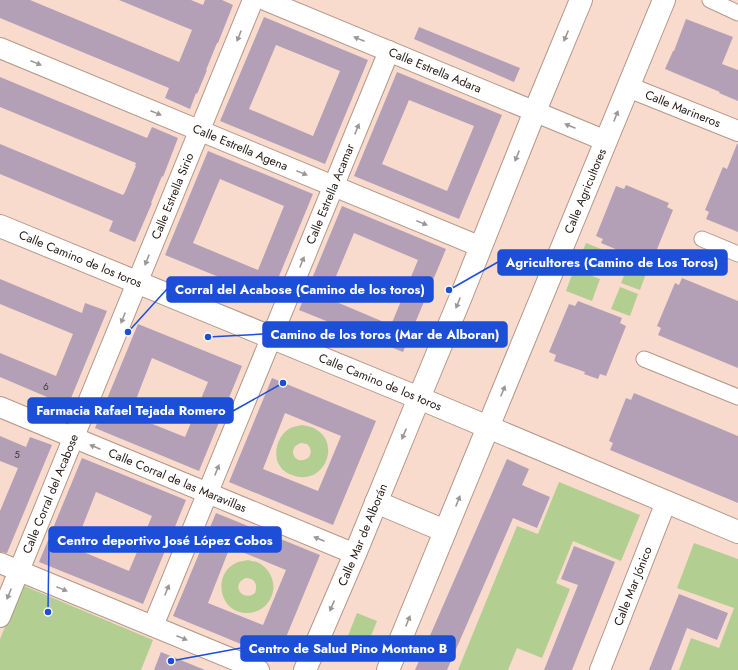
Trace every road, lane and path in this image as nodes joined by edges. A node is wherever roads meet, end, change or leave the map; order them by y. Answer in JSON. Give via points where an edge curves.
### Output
{"nodes":[{"id":1,"x":253,"y":0,"type":"edge"},
{"id":2,"x":265,"y":0,"type":"edge"},
{"id":3,"x":581,"y":0,"type":"edge"},
{"id":4,"x":664,"y":0,"type":"edge"},
{"id":5,"x":710,"y":0,"type":"edge"},
{"id":6,"x":738,"y":13,"type":"edge"},
{"id":7,"x":0,"y":48,"type":"edge"},
{"id":8,"x":389,"y":51,"type":"junction"},
{"id":9,"x":628,"y":87,"type":"junction"},
{"id":10,"x":535,"y":111,"type":"junction"},
{"id":11,"x":200,"y":131,"type":"junction"},
{"id":12,"x":738,"y":131,"type":"edge"},
{"id":13,"x":606,"y":141,"type":"junction"},
{"id":14,"x":333,"y":186,"type":"junction"},
{"id":15,"x":0,"y":226,"type":"edge"},
{"id":16,"x":702,"y":240,"type":"dead end"},
{"id":17,"x":481,"y":247,"type":"junction"},
{"id":18,"x":738,"y":254,"type":"edge"},
{"id":19,"x":138,"y":282,"type":"junction"},
{"id":20,"x":271,"y":337,"type":"junction"},
{"id":21,"x":644,"y":359,"type":"dead end"},
{"id":22,"x":738,"y":397,"type":"edge"},
{"id":23,"x":419,"y":398,"type":"junction"},
{"id":24,"x":0,"y":407,"type":"edge"},
{"id":25,"x":488,"y":427,"type":"junction"},
{"id":26,"x":74,"y":438,"type":"junction"},
{"id":27,"x":207,"y":493,"type":"junction"},
{"id":28,"x":376,"y":502,"type":"junction"},
{"id":29,"x":666,"y":502,"type":"junction"},
{"id":30,"x":445,"y":531,"type":"junction"},
{"id":31,"x":738,"y":532,"type":"edge"},
{"id":32,"x":354,"y":554,"type":"junction"},
{"id":33,"x":0,"y":563,"type":"edge"},
{"id":34,"x":19,"y":571,"type":"junction"},
{"id":35,"x":0,"y":617,"type":"edge"},
{"id":36,"x":153,"y":626,"type":"junction"},
{"id":37,"x":259,"y":670,"type":"edge"},
{"id":38,"x":305,"y":670,"type":"edge"},
{"id":39,"x":388,"y":670,"type":"edge"},
{"id":40,"x":600,"y":670,"type":"edge"}],
"edges":[{"from":1,"to":11,"type":"street","name":"Calle Estrella Sirio","one_way":true},
{"from":8,"to":2,"type":"street","name":"Calle Estrella Adara","one_way":true},
{"from":3,"to":10,"type":"street","one_way":true},
{"from":4,"to":9,"type":"street","name":"Calle Agricultores"},
{"from":5,"to":6,"type":"street"},
{"from":7,"to":11,"type":"street","name":"Calle Estrella Agena","one_way":true},
{"from":8,"to":10,"type":"street","name":"Calle Estrella Adara"},
{"from":14,"to":8,"type":"street","name":"Calle Estrella Acamar","one_way":true},
{"from":9,"to":12,"type":"street","name":"Calle Marineros"},
{"from":13,"to":9,"type":"street","name":"Calle Agricultores","one_way":true},
{"from":13,"to":10,"type":"street","name":"Calle Estrella Adara","one_way":true},
{"from":10,"to":17,"type":"street","one_way":true},
{"from":11,"to":14,"type":"street","name":"Calle Estrella Agena","one_way":true},
{"from":11,"to":19,"type":"street","name":"Calle Estrella Sirio","one_way":true},
{"from":25,"to":13,"type":"street","name":"Calle Agricultores","one_way":true},
{"from":14,"to":17,"type":"street","name":"Calle Estrella Agena","one_way":true},
{"from":20,"to":14,"type":"street","name":"Calle Estrella Acamar","one_way":true},
{"from":15,"to":19,"type":"street","name":"Calle Camino de los toros"},
{"from":16,"to":18,"type":"street"},
{"from":17,"to":23,"type":"street","one_way":true},
{"from":19,"to":20,"type":"street","name":"Calle Camino de los toros"},
{"from":19,"to":26,"type":"street","name":"Calle Corral del Acabose","one_way":true},
{"from":20,"to":23,"type":"street","name":"Calle Camino de los toros"},
{"from":27,"to":20,"type":"street","name":"Calle Estrella Acamar","one_way":true},
{"from":21,"to":22,"type":"street"},
{"from":23,"to":25,"type":"street","name":"Calle Camino de los toros"},
{"from":23,"to":28,"type":"street","name":"Calle Mar de Alborán","one_way":true},
{"from":24,"to":26,"type":"street","name":"Calle Corral de las Maravillas"},
{"from":25,"to":29,"type":"street","name":"Calle Camino de los toros"},
{"from":30,"to":25,"type":"street","one_way":true},
{"from":27,"to":26,"type":"street","name":"Calle Corral de las Maravillas","one_way":true},
{"from":26,"to":34,"type":"street","name":"Calle Corral del Acabose"},
{"from":32,"to":27,"type":"street","name":"Calle Corral de las Maravillas","one_way":true},
{"from":36,"to":27,"type":"street","name":"Calle Estrella Acamar","one_way":true},
{"from":28,"to":30,"type":"street"},
{"from":28,"to":32,"type":"street","name":"Calle Mar de Alborán"},
{"from":29,"to":31,"type":"street","name":"Calle Camino de los toros"},
{"from":29,"to":40,"type":"street","name":"Calle Mar Jónico"},
{"from":39,"to":30,"type":"street","one_way":true},
{"from":32,"to":38,"type":"street","name":"Calle Mar de Alborán","one_way":true},
{"from":33,"to":34,"type":"street"},
{"from":34,"to":35,"type":"street","name":"Calle Corral del Acabose","one_way":true},
{"from":34,"to":36,"type":"street","one_way":true},
{"from":36,"to":37,"type":"street","one_way":true}]}
